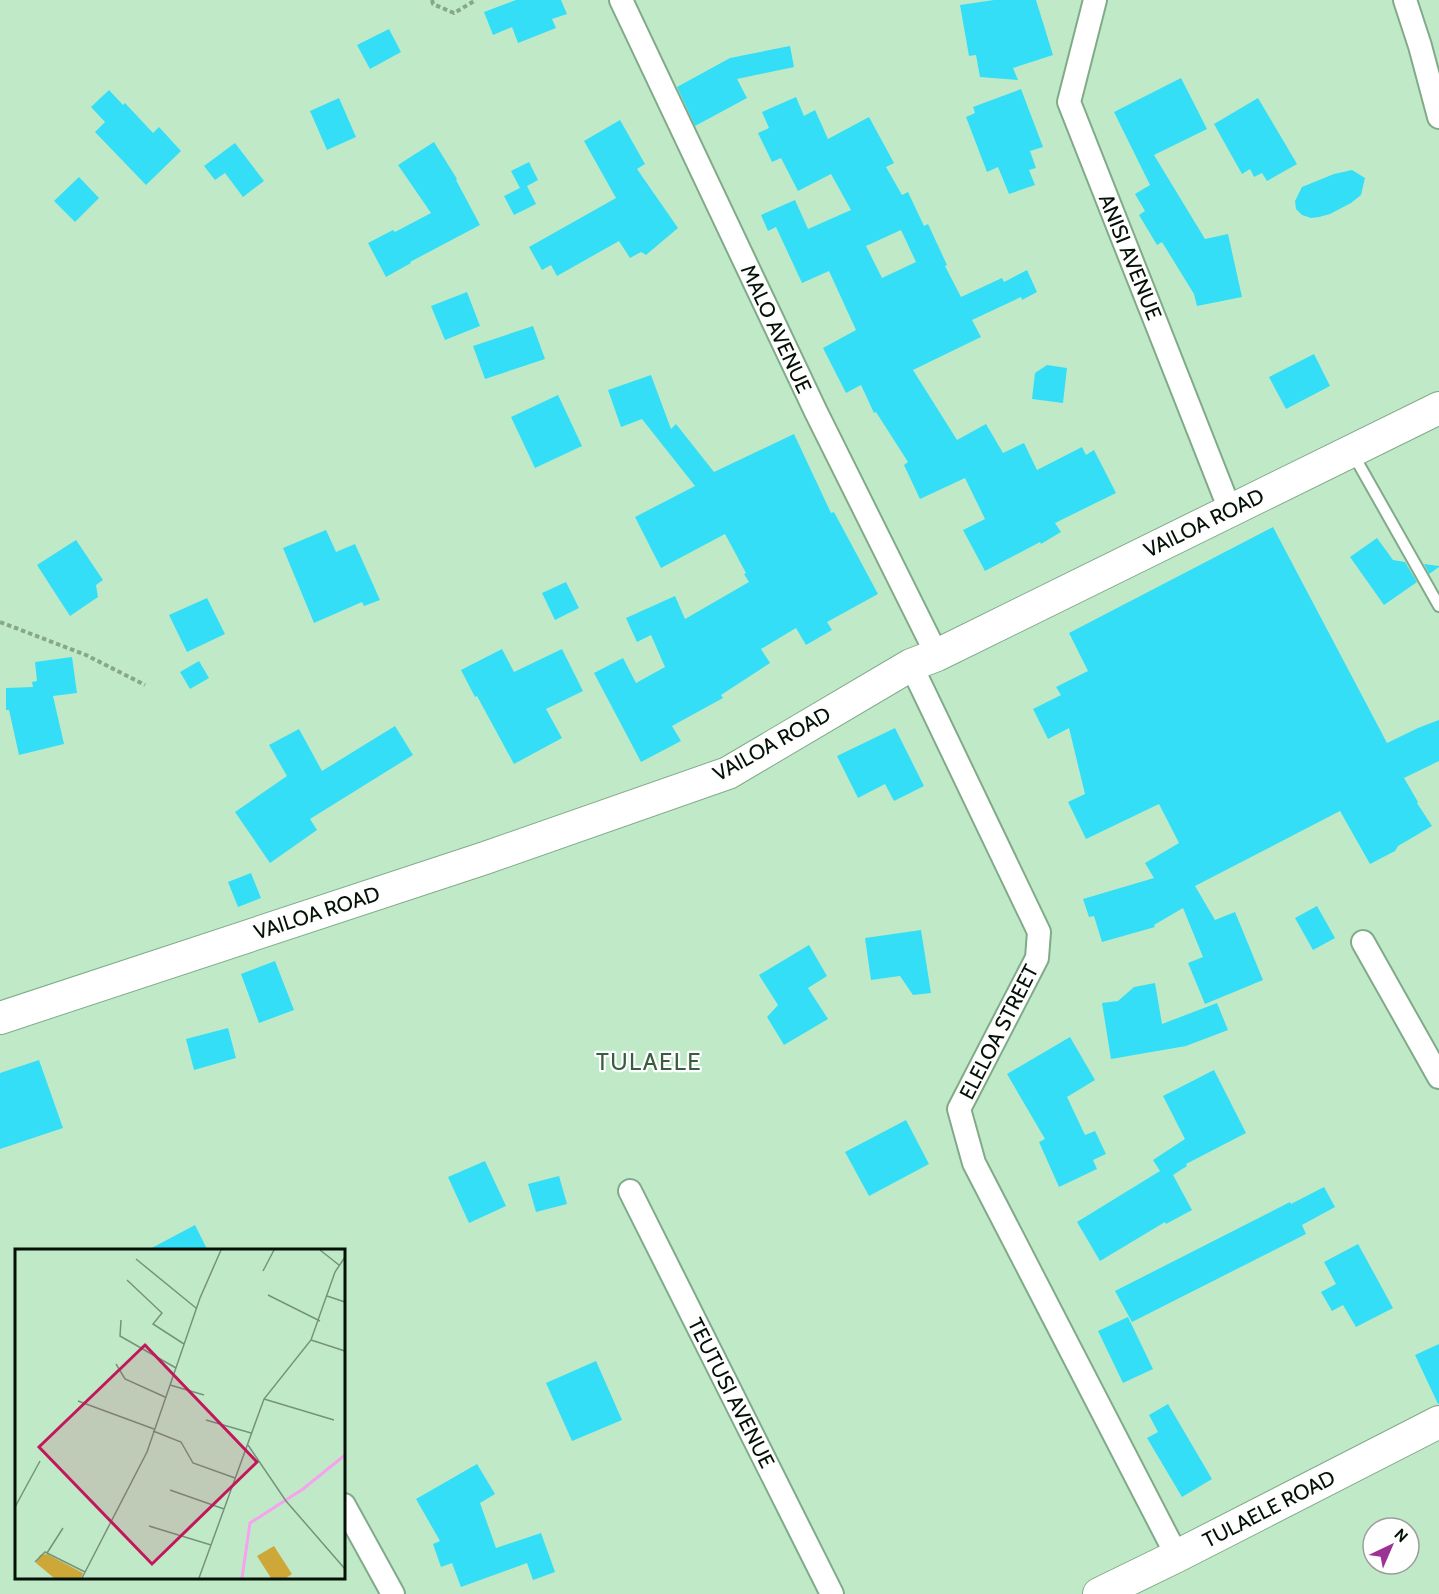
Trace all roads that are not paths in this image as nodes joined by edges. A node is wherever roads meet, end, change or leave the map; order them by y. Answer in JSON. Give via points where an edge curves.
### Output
{"nodes":[{"id":1,"x":621,"y":0,"type":"edge"},
{"id":2,"x":1095,"y":0,"type":"edge"},
{"id":3,"x":1405,"y":0,"type":"edge"},
{"id":4,"x":1439,"y":117,"type":"edge"},
{"id":5,"x":1439,"y":408,"type":"edge"},
{"id":6,"x":1351,"y":451,"type":"junction"},
{"id":7,"x":1230,"y":510,"type":"junction"},
{"id":8,"x":1439,"y":606,"type":"edge"},
{"id":9,"x":924,"y":660,"type":"junction"},
{"id":10,"x":1364,"y":942,"type":"dead end"},
{"id":11,"x":0,"y":1018,"type":"edge"},
{"id":12,"x":1439,"y":1077,"type":"edge"},
{"id":13,"x":630,"y":1191,"type":"dead end"},
{"id":14,"x":1439,"y":1422,"type":"edge"},
{"id":15,"x":345,"y":1507,"type":"edge"},
{"id":16,"x":1178,"y":1556,"type":"junction"},
{"id":17,"x":393,"y":1594,"type":"edge"},
{"id":18,"x":832,"y":1594,"type":"edge"},
{"id":19,"x":1099,"y":1594,"type":"edge"}],
"edges":[{"from":1,"to":9,"type":"street","name":"MALO AVENUE","via":[[816,412]]},
{"from":2,"to":7,"type":"street","name":"ANISI AVENUE","via":[[1069,102]]},
{"from":3,"to":4,"type":"street"},
{"from":5,"to":6,"type":"main road","name":"VAILOA ROAD"},
{"from":6,"to":7,"type":"main road","name":"VAILOA ROAD"},
{"from":6,"to":8,"type":"lane"},
{"from":7,"to":9,"type":"main road","name":"VAILOA ROAD"},
{"from":9,"to":11,"type":"main road","name":"VAILOA ROAD","via":[[728,773],[485,858]]},
{"from":9,"to":16,"type":"street","name":"ELELOA STREET","via":[[1039,932],[1037,958],[959,1109],[974,1163]]},
{"from":10,"to":12,"type":"street"},
{"from":13,"to":18,"type":"street","name":"TEUTUSI AVENUE"},
{"from":14,"to":16,"type":"main road","name":"TULAELE ROAD"},
{"from":15,"to":17,"type":"street"},
{"from":16,"to":19,"type":"main road","name":"TULAELE ROAD"}]}
